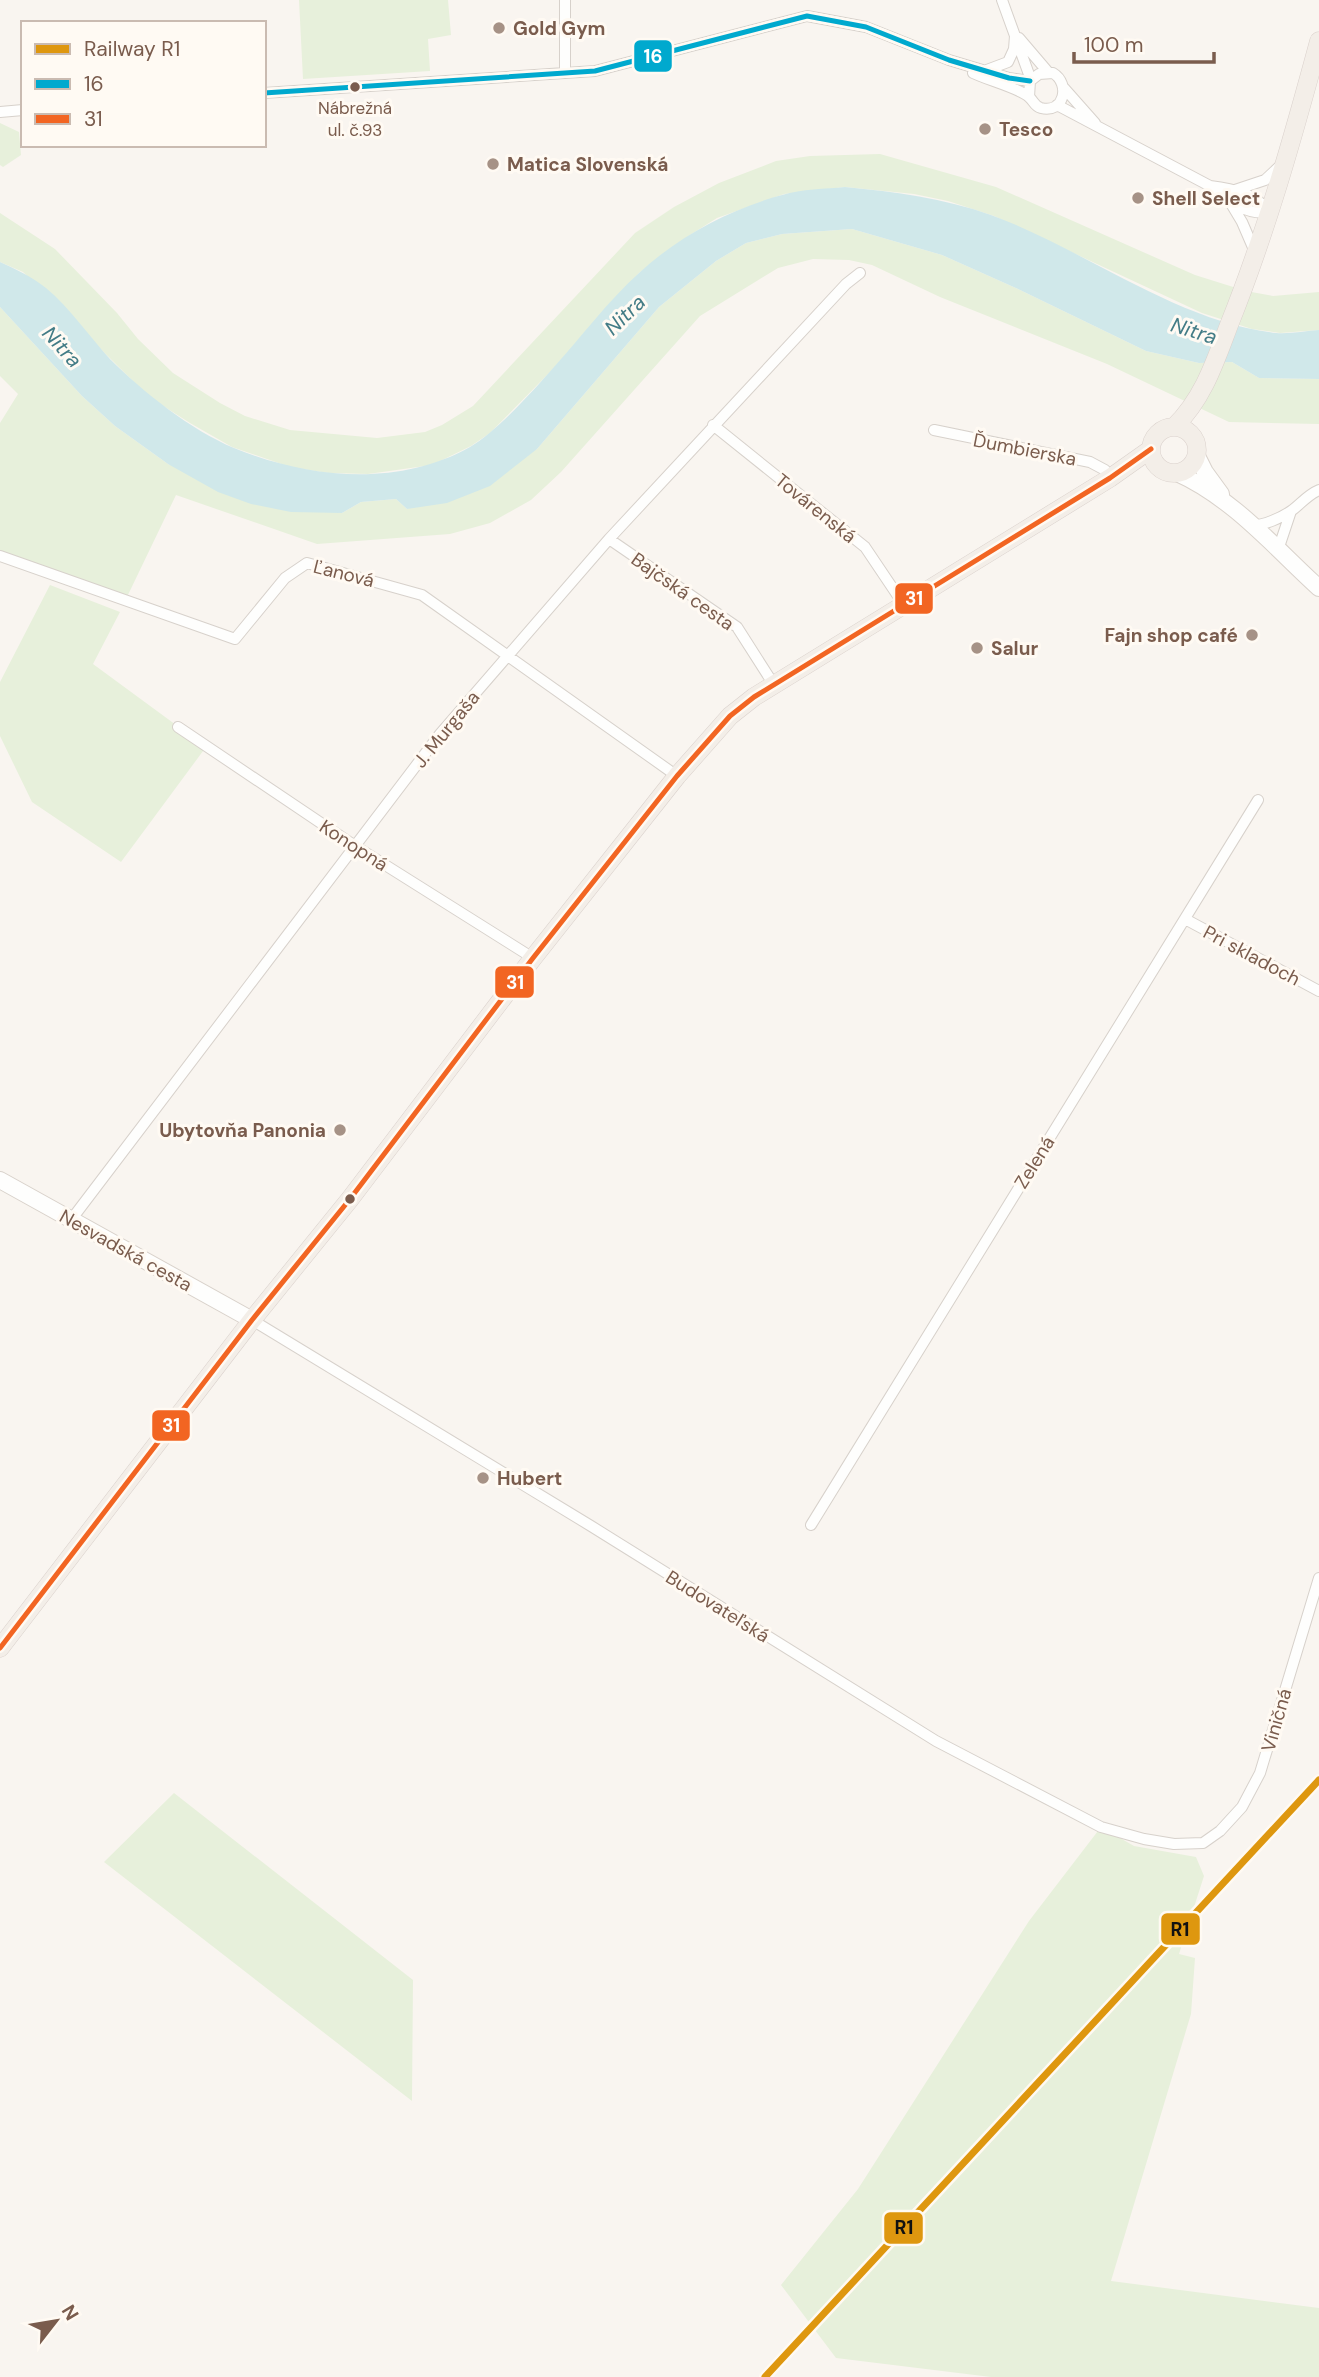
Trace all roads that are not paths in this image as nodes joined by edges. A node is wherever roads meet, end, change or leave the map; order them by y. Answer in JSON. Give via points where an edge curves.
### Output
{"nodes":[{"id":1,"x":565,"y":0,"type":"edge"},
{"id":2,"x":1002,"y":0,"type":"edge"},
{"id":3,"x":1015,"y":33,"type":"junction"},
{"id":4,"x":1319,"y":41,"type":"edge"},
{"id":5,"x":949,"y":60,"type":"junction"},
{"id":6,"x":984,"y":71,"type":"junction"},
{"id":7,"x":1048,"y":72,"type":"junction"},
{"id":8,"x":565,"y":73,"type":"junction"},
{"id":9,"x":1031,"y":80,"type":"junction"},
{"id":10,"x":1064,"y":88,"type":"junction"},
{"id":11,"x":266,"y":93,"type":"edge"},
{"id":12,"x":1029,"y":97,"type":"junction"},
{"id":13,"x":1057,"y":105,"type":"junction"},
{"id":14,"x":21,"y":110,"type":"edge"},
{"id":15,"x":0,"y":112,"type":"edge"},
{"id":16,"x":1097,"y":125,"type":"junction"},
{"id":17,"x":1286,"y":160,"type":"junction"},
{"id":18,"x":1210,"y":186,"type":"junction"},
{"id":19,"x":1235,"y":190,"type":"junction"},
{"id":20,"x":1230,"y":202,"type":"junction"},
{"id":21,"x":1269,"y":212,"type":"junction"},
{"id":22,"x":1255,"y":255,"type":"junction"},
{"id":23,"x":860,"y":273,"type":"dead end"},
{"id":24,"x":1204,"y":388,"type":"junction"},
{"id":25,"x":713,"y":425,"type":"junction"},
{"id":26,"x":1174,"y":427,"type":"junction"},
{"id":27,"x":934,"y":430,"type":"dead end"},
{"id":28,"x":1196,"y":448,"type":"junction"},
{"id":29,"x":1152,"y":449,"type":"junction"},
{"id":30,"x":1169,"y":471,"type":"junction"},
{"id":31,"x":1110,"y":478,"type":"junction"},
{"id":32,"x":1319,"y":490,"type":"edge"},
{"id":33,"x":1231,"y":507,"type":"junction"},
{"id":34,"x":1291,"y":511,"type":"junction"},
{"id":35,"x":1252,"y":526,"type":"junction"},
{"id":36,"x":609,"y":539,"type":"junction"},
{"id":37,"x":1278,"y":550,"type":"junction"},
{"id":38,"x":0,"y":556,"type":"edge"},
{"id":39,"x":1319,"y":588,"type":"edge"},
{"id":40,"x":904,"y":605,"type":"junction"},
{"id":41,"x":505,"y":656,"type":"junction"},
{"id":42,"x":774,"y":685,"type":"junction"},
{"id":43,"x":178,"y":727,"type":"dead end"},
{"id":44,"x":677,"y":776,"type":"junction"},
{"id":45,"x":1258,"y":800,"type":"dead end"},
{"id":46,"x":355,"y":846,"type":"junction"},
{"id":47,"x":1185,"y":919,"type":"junction"},
{"id":48,"x":533,"y":958,"type":"junction"},
{"id":49,"x":1319,"y":991,"type":"edge"},
{"id":50,"x":0,"y":1180,"type":"edge"},
{"id":51,"x":71,"y":1220,"type":"junction"},
{"id":52,"x":253,"y":1320,"type":"junction"},
{"id":53,"x":811,"y":1525,"type":"dead end"},
{"id":54,"x":1319,"y":1578,"type":"edge"},
{"id":55,"x":0,"y":1647,"type":"edge"},
{"id":56,"x":1203,"y":1843,"type":"joint"}],
"edges":[{"from":1,"to":8,"type":"street"},
{"from":2,"to":3,"type":"street"},
{"from":3,"to":6,"type":"street","via":[[1008,62]]},
{"from":3,"to":7,"type":"street"},
{"from":3,"to":9,"type":"street"},
{"from":4,"to":17,"type":"main road"},
{"from":5,"to":6,"type":"street"},
{"from":5,"to":8,"type":"street","via":[[866,27],[807,16],[595,71]]},
{"from":5,"to":12,"type":"street"},
{"from":6,"to":9,"type":"street"},
{"from":7,"to":9,"type":"street"},
{"from":7,"to":10,"type":"street","via":[[1060,79]]},
{"from":8,"to":11,"type":"street"},
{"from":9,"to":12,"type":"street"},
{"from":10,"to":13,"type":"street"},
{"from":10,"to":16,"type":"street"},
{"from":12,"to":13,"type":"street","via":[[1041,108]]},
{"from":13,"to":16,"type":"street"},
{"from":14,"to":15,"type":"street"},
{"from":16,"to":18,"type":"street"},
{"from":17,"to":19,"type":"street","via":[[1265,180]]},
{"from":17,"to":21,"type":"main road"},
{"from":18,"to":19,"type":"street"},
{"from":18,"to":20,"type":"street"},
{"from":19,"to":21,"type":"street","via":[[1263,203]]},
{"from":20,"to":21,"type":"street","via":[[1258,214]]},
{"from":20,"to":22,"type":"street"},
{"from":21,"to":22,"type":"main road"},
{"from":22,"to":24,"type":"main road"},
{"from":23,"to":25,"type":"street","name":"J. Murgaša"},
{"from":24,"to":26,"type":"main road"},
{"from":24,"to":28,"type":"main road"},
{"from":25,"to":36,"type":"street","name":"J. Murgaša"},
{"from":25,"to":40,"type":"street","name":"Továrenská","via":[[864,547]]},
{"from":26,"to":28,"type":"main road","via":[[1186,431]]},
{"from":26,"to":29,"type":"main road","via":[[1158,434]]},
{"from":27,"to":31,"type":"street","name":"Ďumbierska","via":[[1090,462]]},
{"from":28,"to":30,"type":"main road","via":[[1190,468]]},
{"from":28,"to":33,"type":"street","via":[[1205,472]]},
{"from":29,"to":30,"type":"main road","via":[[1153,458]]},
{"from":29,"to":31,"type":"main road"},
{"from":30,"to":31,"type":"main road"},
{"from":30,"to":33,"type":"street","via":[[1196,481]]},
{"from":31,"to":40,"type":"main road"},
{"from":32,"to":34,"type":"street"},
{"from":33,"to":35,"type":"street"},
{"from":34,"to":35,"type":"street"},
{"from":34,"to":37,"type":"street"},
{"from":35,"to":37,"type":"street"},
{"from":36,"to":41,"type":"street","name":"J. Murgaša"},
{"from":36,"to":42,"type":"street","name":"Bajčská cesta","via":[[737,626]]},
{"from":37,"to":39,"type":"street"},
{"from":38,"to":41,"type":"street","name":"Ľanová","via":[[235,639],[285,578],[307,563],[422,595]]},
{"from":40,"to":42,"type":"main road"},
{"from":41,"to":44,"type":"street","name":"Ľanová"},
{"from":41,"to":46,"type":"street","name":"J. Murgaša"},
{"from":42,"to":44,"type":"main road","via":[[730,716]]},
{"from":43,"to":46,"type":"street","name":"Konopná"},
{"from":44,"to":48,"type":"main road"},
{"from":45,"to":47,"type":"street","name":"Zelená"},
{"from":46,"to":48,"type":"street","name":"Konopná"},
{"from":46,"to":51,"type":"street","name":"J. Murgaša"},
{"from":47,"to":49,"type":"street","name":"Pri skladoch"},
{"from":47,"to":53,"type":"street","name":"Zelená"},
{"from":48,"to":52,"type":"main road"},
{"from":50,"to":51,"type":"street","name":"Nesvadská cesta"},
{"from":51,"to":52,"type":"street","name":"Nesvadská cesta"},
{"from":52,"to":55,"type":"main road"},
{"from":52,"to":56,"type":"street","name":"Budovateľská","via":[[936,1741],[1101,1826],[1154,1841]]},
{"from":54,"to":56,"type":"street","name":"Viničná","via":[[1253,1790],[1230,1822]]}]}
